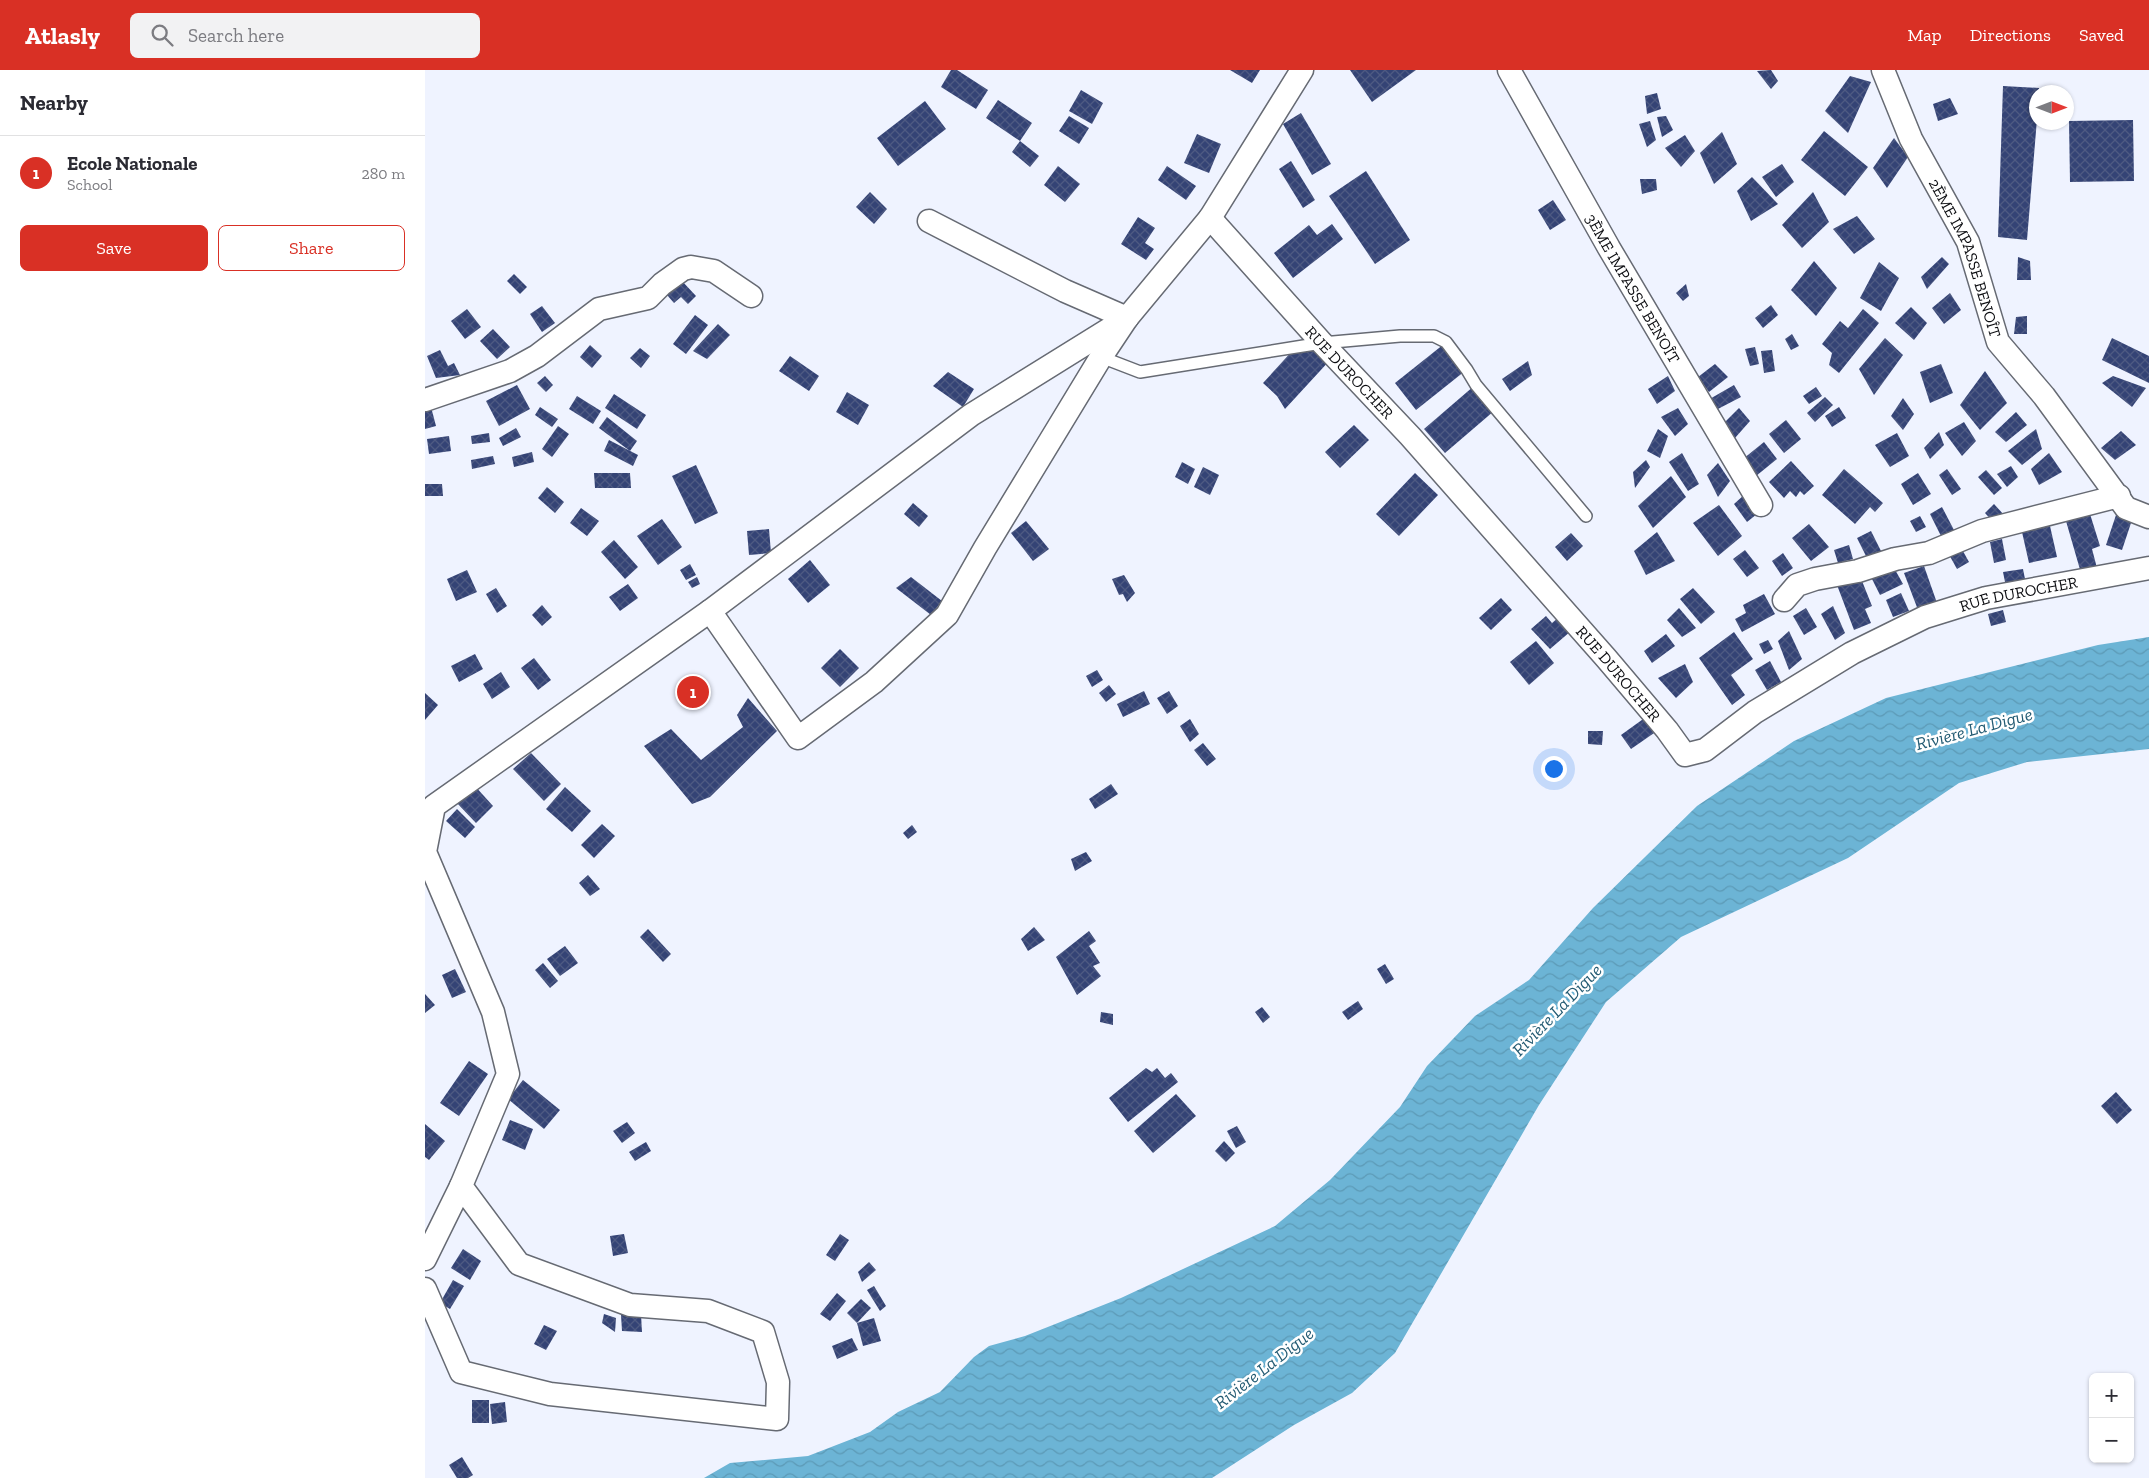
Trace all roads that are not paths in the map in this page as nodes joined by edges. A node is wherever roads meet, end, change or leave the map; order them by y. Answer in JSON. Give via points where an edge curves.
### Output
{"nodes":[{"id":1,"x":1302,"y":70,"type":"edge"},
{"id":2,"x":1509,"y":70,"type":"edge"},
{"id":3,"x":1883,"y":70,"type":"edge"},
{"id":4,"x":1210,"y":218,"type":"junction"},
{"id":5,"x":929,"y":221,"type":"dead end"},
{"id":6,"x":751,"y":296,"type":"dead end"},
{"id":7,"x":1127,"y":318,"type":"junction"},
{"id":8,"x":1322,"y":344,"type":"junction"},
{"id":9,"x":1101,"y":357,"type":"junction"},
{"id":10,"x":425,"y":400,"type":"edge"},
{"id":11,"x":2119,"y":496,"type":"junction"},
{"id":12,"x":1761,"y":505,"type":"dead end"},
{"id":13,"x":1586,"y":516,"type":"dead end"},
{"id":14,"x":2149,"y":518,"type":"edge"},
{"id":15,"x":2149,"y":568,"type":"edge"},
{"id":16,"x":1784,"y":600,"type":"dead end"},
{"id":17,"x":710,"y":611,"type":"junction"},
{"id":18,"x":429,"y":802,"type":"edge"},
{"id":19,"x":461,"y":1186,"type":"junction"},
{"id":20,"x":425,"y":1259,"type":"edge"},
{"id":21,"x":425,"y":1289,"type":"edge"}],
"edges":[{"from":1,"to":4,"type":"street"},
{"from":2,"to":12,"type":"street","name":"3ÈME IMPASSE BENOÎT","via":[[1609,248]]},
{"from":3,"to":11,"type":"street","name":"2ÈME IMPASSE BENOÎT","via":[[1911,139],[1968,242],[1998,342],[2044,396]]},
{"from":4,"to":7,"type":"street"},
{"from":4,"to":8,"type":"street","name":"RUE DUROCHER"},
{"from":5,"to":7,"type":"street","via":[[1065,291]]},
{"from":6,"to":10,"type":"street","via":[[714,272],[691,267],[683,269],[648,298],[599,309],[537,356],[510,371]]},
{"from":7,"to":9,"type":"street"},
{"from":7,"to":17,"type":"street","via":[[971,415]]},
{"from":8,"to":9,"type":"lane","via":[[1140,372]]},
{"from":8,"to":13,"type":"lane","via":[[1400,336],[1434,336],[1446,342],[1476,384]]},
{"from":8,"to":15,"type":"street","name":"RUE DUROCHER","via":[[1410,436],[1606,658],[1685,755],[1705,750],[1755,712],[1852,653],[1925,617],[1986,598]]},
{"from":9,"to":17,"type":"street","via":[[947,615],[874,682],[798,738]]},
{"from":11,"to":14,"type":"street","name":"2ÈME IMPASSE BENOÎT","via":[[2126,508]]},
{"from":11,"to":16,"type":"street","via":[[1982,531],[1929,553],[1815,579],[1797,585]]},
{"from":17,"to":18,"type":"street"},
{"from":18,"to":19,"type":"street","via":[[425,852],[493,1012],[508,1074]]},
{"from":19,"to":20,"type":"street"},
{"from":19,"to":21,"type":"street","via":[[519,1264],[630,1305],[709,1311],[763,1332],[779,1382],[777,1419],[550,1394],[461,1372]]}]}
